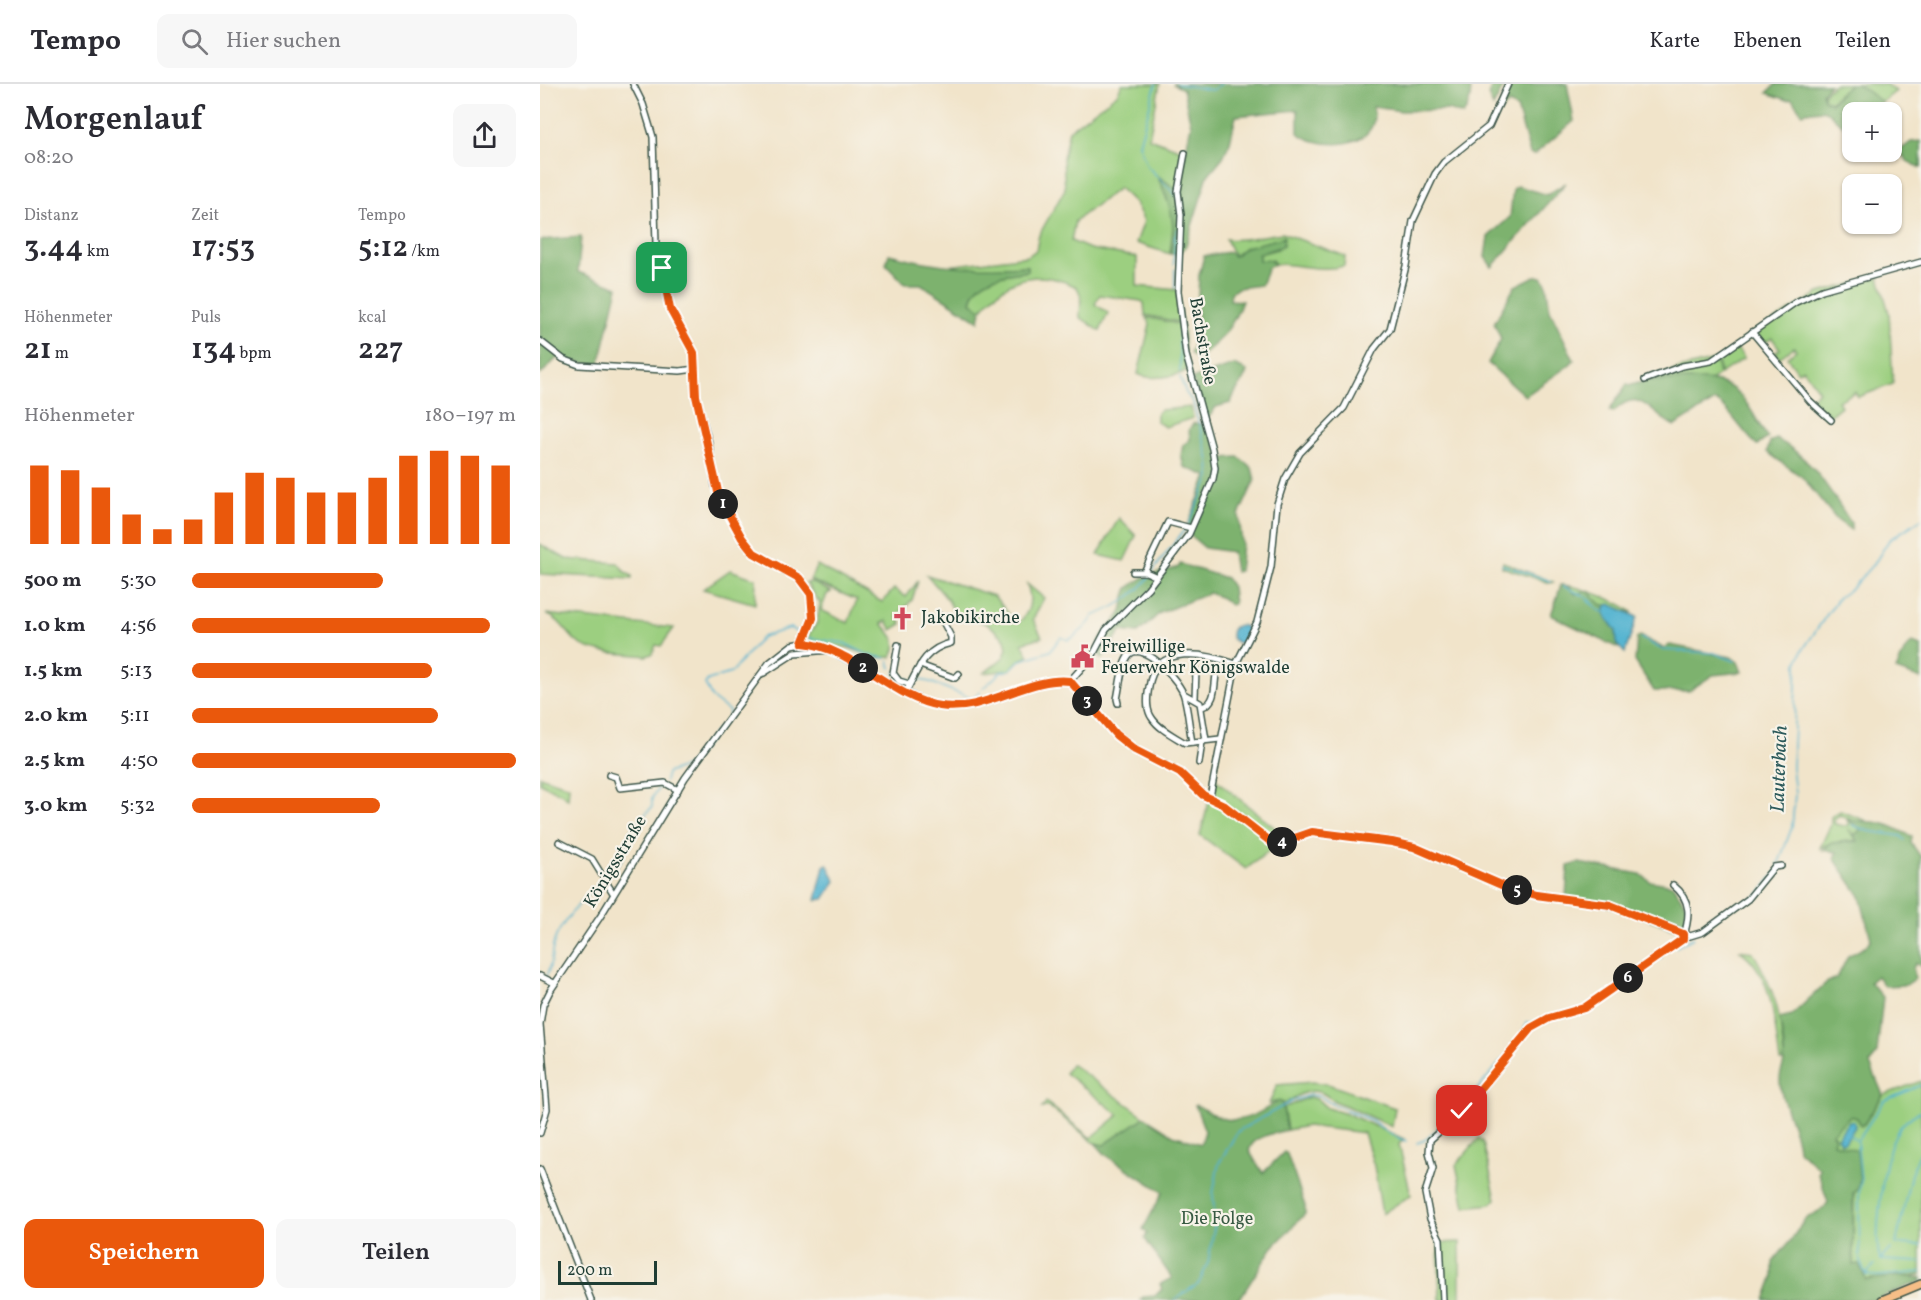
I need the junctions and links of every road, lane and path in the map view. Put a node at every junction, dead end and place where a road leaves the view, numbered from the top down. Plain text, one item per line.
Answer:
1 (633, 84) edge
2 (1508, 84) edge
3 (1185, 153) dead end
4 (1921, 262) edge
5 (1752, 332) junction
6 (540, 341) edge
7 (695, 369) junction
8 (1645, 380) dead end
9 (1831, 420) dead end
10 (1188, 527) junction
11 (1132, 572) dead end
12 (1151, 574) junction
13 (940, 616) dead end
14 (803, 641) junction
15 (898, 645) dead end
16 (831, 650) junction
17 (1160, 664) junction
18 (1236, 664) junction
19 (920, 665) junction
20 (1196, 671) dead end
21 (762, 674) junction
22 (959, 674) dead end
23 (1216, 675) dead end
24 (1070, 681) junction
25 (909, 684) junction
26 (906, 692) junction
27 (1184, 694) junction
28 (1195, 698) junction
29 (1118, 703) dead end
30 (1202, 707) junction
31 (1220, 739) junction
32 (1204, 741) junction
33 (1192, 742) junction
34 (1199, 764) dead end
35 (609, 775) dead end
36 (678, 790) junction
37 (1210, 797) junction
38 (559, 842) dead end
39 (1780, 866) dead end
40 (1673, 885) dead end
41 (613, 893) junction
42 (1684, 935) junction
43 (540, 976) edge
44 (554, 983) junction
45 (542, 1069) edge
46 (540, 1133) edge
47 (540, 1169) edge
48 (1921, 1284) edge
49 (591, 1300) edge
50 (1443, 1300) edge
51 (1882, 1300) edge

1 - 7 street
2 - 18 street
3 - 10 street, Bachstraße
4 - 5 street
5 - 8 street
5 - 9 street
6 - 7 street
7 - 14 street
10 - 12 street, Bachstraße
10 - 12 street, Bachstraße
11 - 12 street
12 - 24 street, Bachstraße
13 - 19 street
14 - 16 street
14 - 21 street, Königsstraße
15 - 25 street
16 - 21 street
16 - 26 street
17 - 18 street
17 - 27 street
17 - 29 street
17 - 33 street
18 - 31 street
19 - 22 street
19 - 25 street
20 - 28 street
21 - 36 street, Königsstraße
23 - 30 street
24 - 26 street
24 - 37 street
25 - 26 street
27 - 28 street
27 - 33 street
28 - 30 street
30 - 32 street
31 - 32 street
31 - 37 street
32 - 33 street
32 - 34 street
35 - 36 street
36 - 41 street, Königsstraße
37 - 42 street
38 - 41 street
39 - 42 street
40 - 42 street
41 - 44 street, Königsstraße
42 - 50 street
43 - 44 street
44 - 45 street, Königsstraße
45 - 46 street, Königsstraße
47 - 49 street
48 - 51 main road

